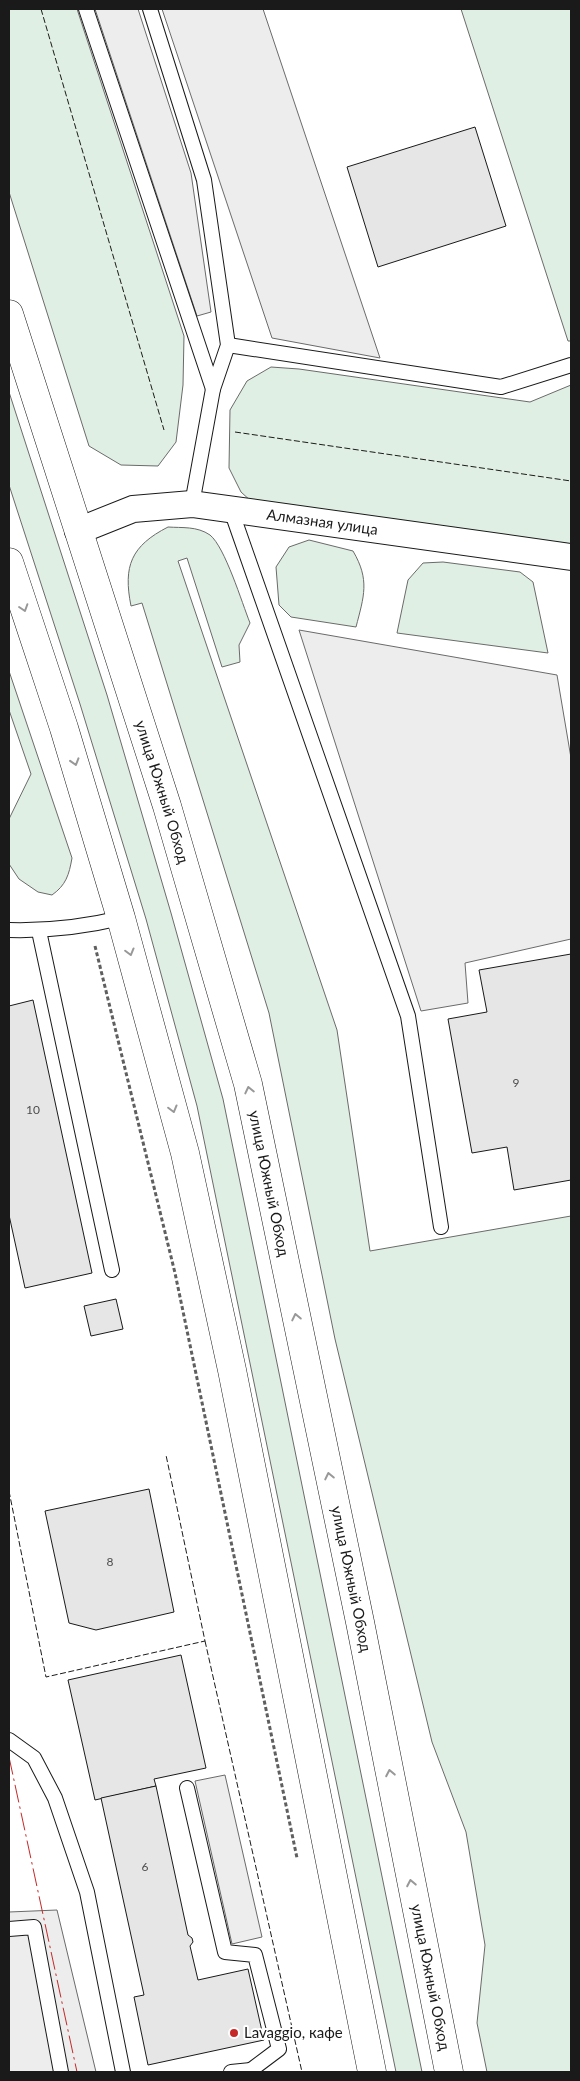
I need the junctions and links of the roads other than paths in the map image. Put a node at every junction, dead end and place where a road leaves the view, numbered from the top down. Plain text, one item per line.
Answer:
1 (86, 9) edge
2 (150, 9) edge
3 (9, 314) edge
4 (228, 345) junction
5 (571, 365) edge
6 (213, 389) junction
7 (192, 504) junction
8 (230, 510) junction
9 (78, 531) junction
10 (571, 557) edge
11 (9, 562) edge
12 (121, 918) junction
13 (9, 930) edge
14 (39, 930) junction
15 (441, 1227) dead end
16 (112, 1270) dead end
17 (9, 1740) edge
18 (187, 1788) dead end
19 (9, 1929) edge
20 (251, 2071) edge
21 (61, 2072) edge
22 (123, 2072) edge
23 (231, 2072) edge
24 (372, 2072) edge
25 (449, 2072) edge

1 - 6 lane
2 - 4 lane
3 - 9 main road, улица Южный Обход
4 - 5 lane
4 - 6 lane
6 - 7 lane
7 - 8 street, Алмазная улица
7 - 9 street, Алмазная улица
8 - 10 street, Алмазная улица
8 - 15 lane
25 -> 9 main road, улица Южный Обход
11 -> 12 main road
12 - 14 lane
12 -> 24 main road
13 - 14 lane
14 - 16 lane
17 - 22 lane
18 - 20 lane
19 - 21 lane
20 - 23 lane

